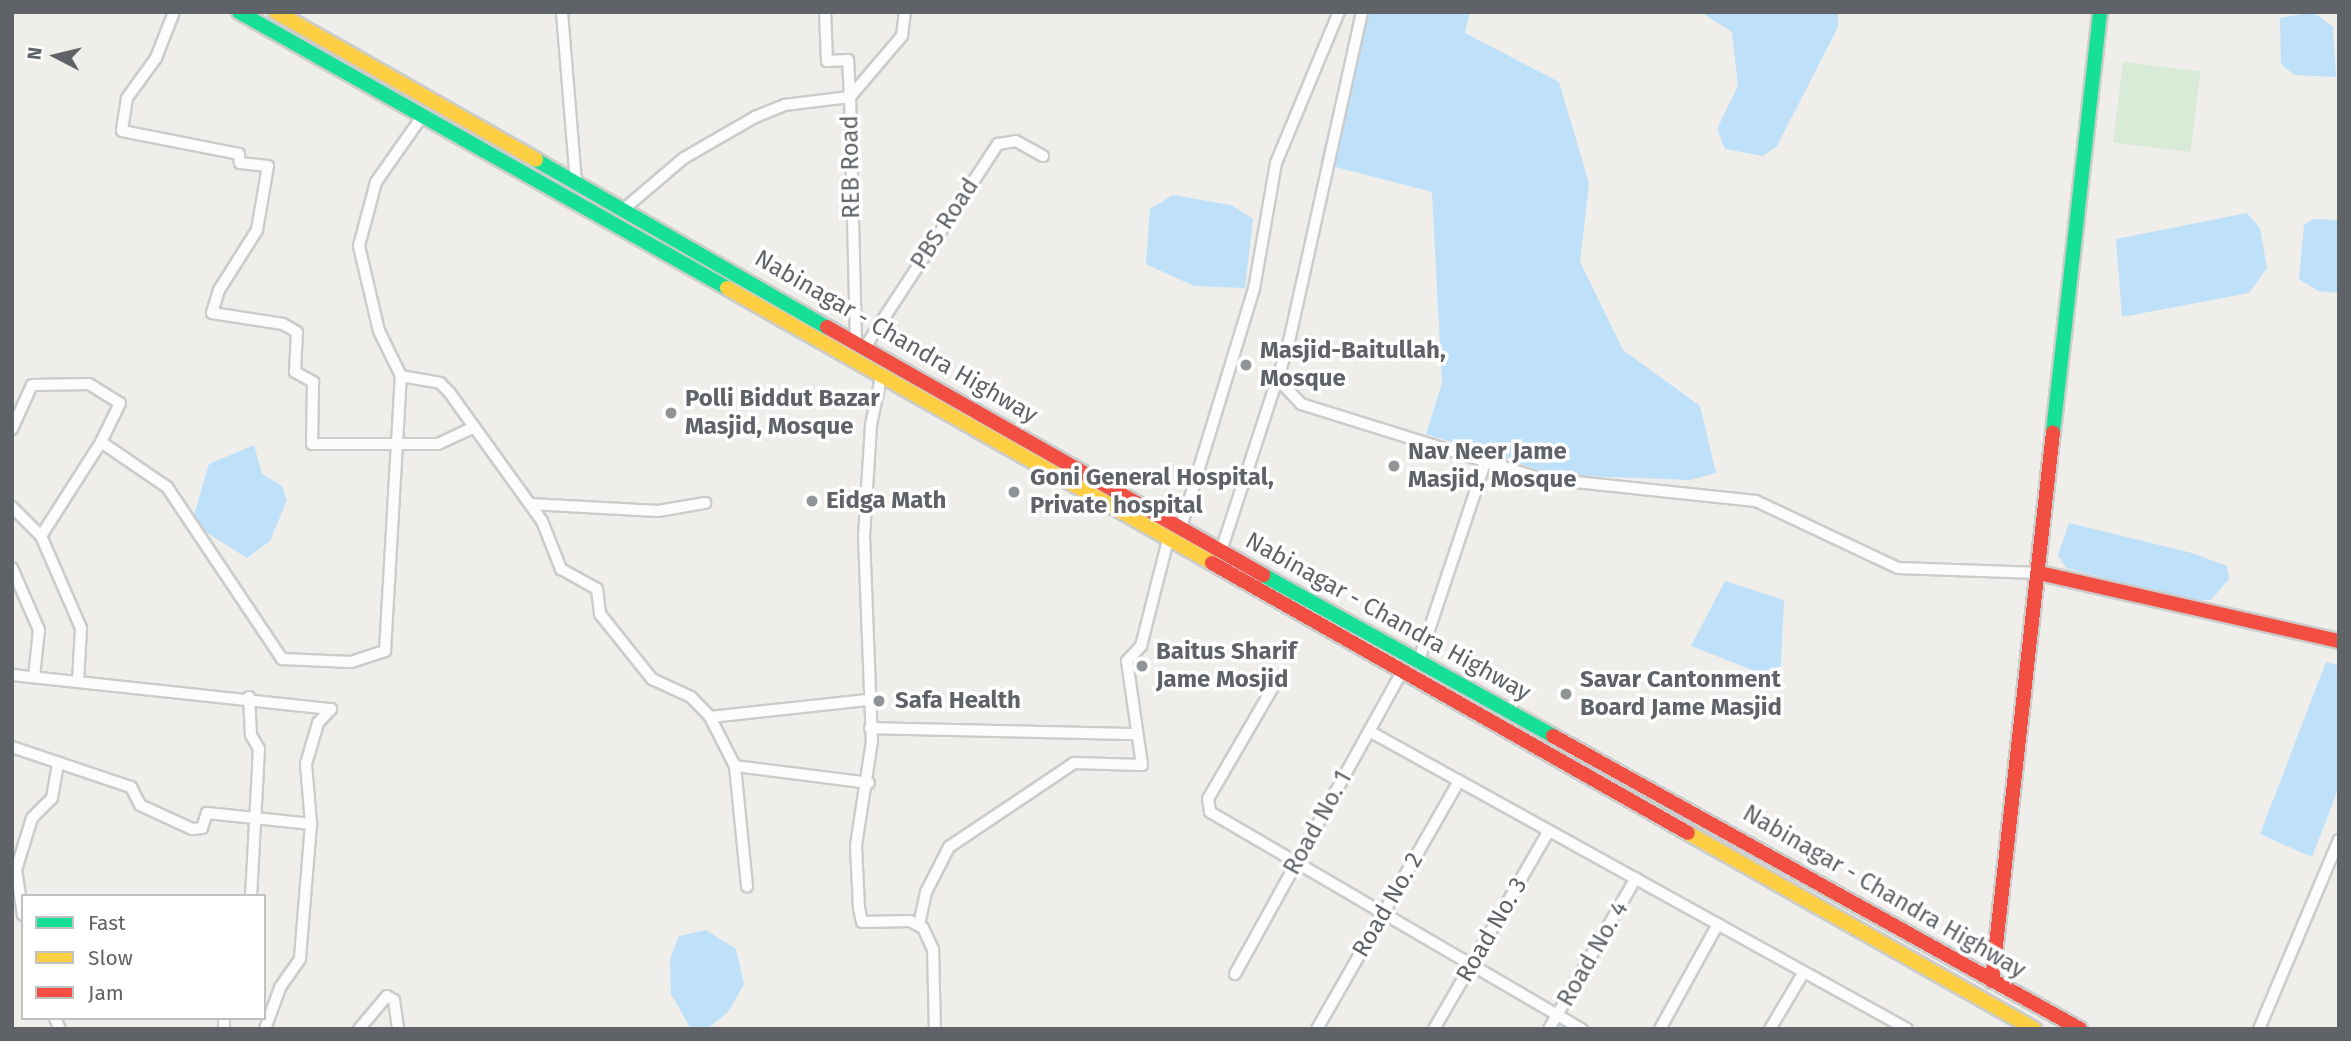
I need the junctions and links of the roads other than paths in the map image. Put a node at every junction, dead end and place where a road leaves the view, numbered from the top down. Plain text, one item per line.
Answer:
1 (174, 12) edge
2 (239, 12) edge
3 (276, 12) edge
4 (307, 12) edge
5 (562, 12) edge
6 (825, 12) edge
7 (905, 12) edge
8 (1339, 12) edge
9 (1362, 12) edge
10 (2101, 12) edge
11 (301, 26) junction
12 (850, 97) junction
13 (423, 115) junction
14 (1043, 156) dead end
15 (576, 182) junction
16 (624, 209) junction
17 (860, 344) junction
18 (401, 376) junction
19 (881, 377) junction
20 (1277, 378) junction
21 (474, 427) junction
22 (12, 429) edge
23 (102, 442) junction
24 (397, 447) junction
25 (1486, 460) junction
26 (705, 503) dead end
27 (530, 505) junction
28 (12, 507) edge
29 (1182, 524) junction
30 (41, 536) junction
31 (1168, 540) junction
32 (1221, 551) junction
33 (12, 568) edge
34 (2039, 573) junction
35 (2339, 641) edge
36 (1419, 660) junction
37 (1402, 671) junction
38 (12, 675) edge
39 (34, 677) junction
40 (78, 682) junction
41 (1276, 682) dead end
42 (249, 697) junction
43 (867, 700) junction
44 (710, 717) junction
45 (870, 728) junction
46 (1369, 731) junction
47 (1136, 734) junction
48 (12, 747) edge
49 (58, 763) junction
50 (736, 766) junction
51 (1459, 781) junction
52 (869, 783) junction
53 (253, 816) junction
54 (311, 824) junction
55 (1549, 831) junction
56 (2339, 840) edge
57 (1299, 858) junction
58 (1636, 878) junction
59 (747, 886) dead end
60 (251, 894) edge
61 (21, 902) edge
62 (1385, 910) junction
63 (1718, 924) junction
64 (919, 925) junction
65 (1472, 963) junction
66 (1804, 972) junction
67 (1235, 974) dead end
68 (1992, 981) junction
69 (1558, 1014) junction
70 (1887, 1017) junction
71 (265, 1029) edge
72 (359, 1029) edge
73 (398, 1029) edge
74 (935, 1029) edge
75 (1318, 1029) edge
76 (1434, 1029) edge
77 (1549, 1029) edge
78 (1582, 1029) edge
79 (1660, 1029) edge
80 (1769, 1029) edge
81 (1880, 1029) edge
82 (1907, 1029) edge
83 (2034, 1029) edge
84 (2080, 1029) edge
85 (2259, 1029) edge

1 - 24 street
2 - 13 main road, Nabinagar - Chandra Highway
3 - 11 main road, Nabinagar - Chandra Highway
4 - 11 street
5 - 15 street
6 - 12 street
7 - 12 street, REB Road
8 - 29 street
9 - 20 street
10 - 34 main road
11 - 15 main road, Nabinagar - Chandra Highway
12 - 16 street
12 - 17 street, REB Road
13 - 18 street
13 - 19 main road, Nabinagar - Chandra Highway
14 - 17 street, PBS Road
15 - 16 main road, Nabinagar - Chandra Highway
16 - 17 main road, Nabinagar - Chandra Highway
17 - 29 main road, Nabinagar - Chandra Highway
18 - 21 street
18 - 24 street
19 - 31 main road, Nabinagar - Chandra Highway
19 - 43 street
20 - 25 street
20 - 32 street
21 - 24 street
21 - 27 street
22 - 23 street
23 - 24 street
23 - 30 street
25 - 34 street
25 - 36 street
26 - 27 street
27 - 44 street
28 - 30 street
29 - 32 main road, Nabinagar - Chandra Highway
30 - 40 street
31 - 37 main road, Nabinagar - Chandra Highway
31 - 47 street
32 - 36 main road, Nabinagar - Chandra Highway
33 - 39 street
34 - 35 main road
34 - 68 main road
36 - 68 main road, Nabinagar - Chandra Highway
37 - 46 street, Road No. 1
37 - 83 main road, Nabinagar - Chandra Highway
38 - 39 street
39 - 40 street
40 - 42 street
41 - 57 street
42 - 53 street
42 - 54 street
43 - 44 street
43 - 45 street
44 - 50 street
45 - 47 street
45 - 52 street
46 - 51 street
46 - 57 street, Road No. 1
47 - 64 street
48 - 49 street
49 - 53 street
49 - 61 street
50 - 52 street
50 - 59 street
51 - 55 street
51 - 62 street, Road No. 2
52 - 64 street
53 - 54 street
53 - 60 street
54 - 71 street
55 - 58 street
55 - 65 street, Road No. 3
56 - 85 street
57 - 62 street
57 - 67 street, Road No. 1
58 - 63 street
58 - 69 street, Road No. 4
62 - 65 street
62 - 75 street, Road No. 2
63 - 66 street
63 - 79 street
64 - 74 street
65 - 69 street
65 - 76 street, Road No. 3
66 - 70 street
66 - 80 street
68 - 84 main road, Nabinagar - Chandra Highway
69 - 77 street, Road No. 4
69 - 78 street
70 - 81 street
70 - 82 street
72 - 73 street

